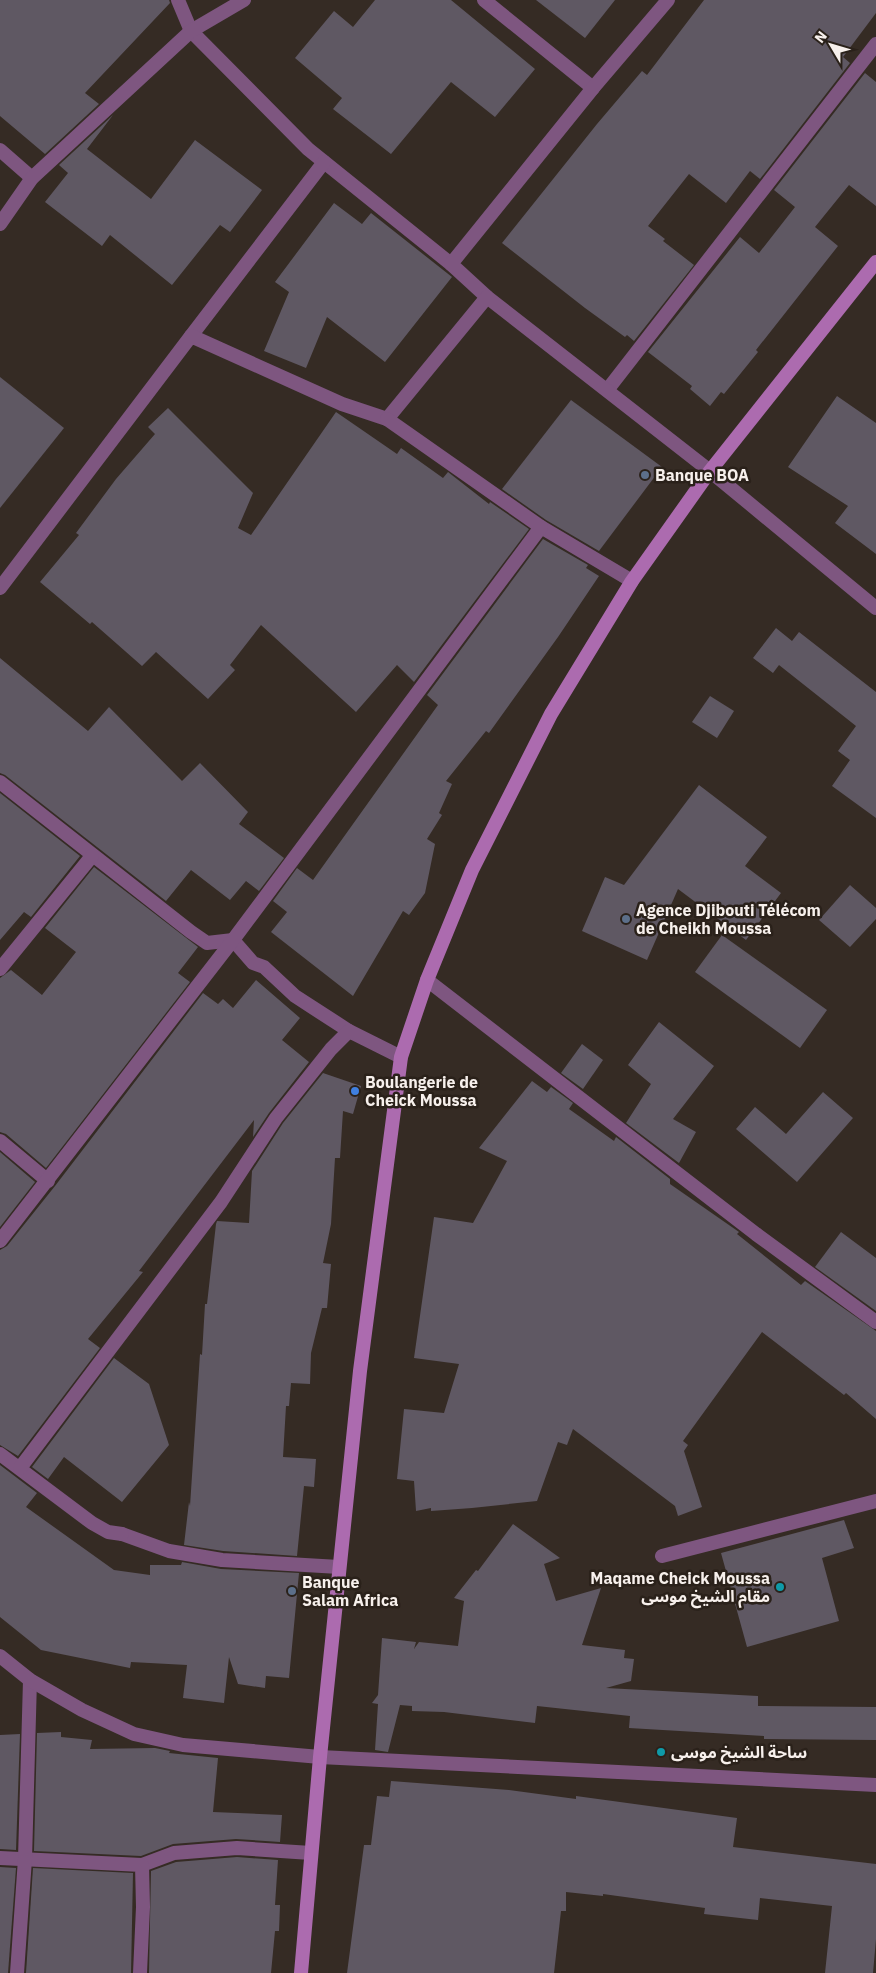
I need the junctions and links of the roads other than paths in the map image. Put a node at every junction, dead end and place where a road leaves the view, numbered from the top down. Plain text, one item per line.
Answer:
1 (178, 0) edge
2 (244, 0) edge
3 (484, 0) edge
4 (668, 0) edge
5 (191, 30) junction
6 (876, 44) edge
7 (593, 88) junction
8 (0, 150) edge
9 (324, 162) junction
10 (32, 178) junction
11 (0, 224) edge
12 (876, 262) edge
13 (451, 264) junction
14 (488, 297) junction
15 (190, 336) junction
16 (608, 389) junction
17 (387, 419) junction
18 (710, 471) junction
19 (541, 527) junction
20 (632, 581) junction
21 (0, 588) edge
22 (876, 608) edge
23 (0, 782) edge
24 (92, 856) junction
25 (233, 940) junction
26 (0, 969) edge
27 (427, 980) junction
28 (349, 1031) junction
29 (401, 1057) junction
30 (0, 1141) edge
31 (48, 1181) junction
32 (0, 1241) edge
33 (876, 1322) edge
34 (0, 1454) edge
35 (20, 1468) junction
36 (876, 1501) edge
37 (662, 1556) dead end
38 (339, 1567) junction
39 (0, 1656) edge
40 (30, 1680) junction
41 (320, 1758) junction
42 (876, 1785) edge
43 (311, 1853) junction
44 (0, 1858) edge
45 (25, 1859) junction
46 (142, 1865) junction
47 (17, 1973) edge
48 (140, 1973) edge
49 (301, 1973) edge

1 - 5 street
2 - 5 street
3 - 7 street
4 - 7 street
5 - 9 street
5 - 10 street
6 - 16 street
7 - 13 street
8 - 10 street
9 - 13 street
9 - 15 street
10 - 11 street
12 - 18 main road
13 - 14 street
14 - 16 street
14 - 17 street
15 - 17 street
15 - 21 street
16 - 18 street
17 - 19 street
18 - 20 main road
18 - 22 street
19 - 20 street
19 - 25 street
20 - 27 main road
23 - 24 street
24 - 25 street
24 - 26 street
25 - 28 street
25 - 31 street
27 - 29 main road
27 - 33 street
28 - 29 street
28 - 35 street
29 - 38 main road
30 - 31 street
31 - 32 street
34 - 35 street
35 - 38 street
36 - 37 street
38 - 41 main road
39 - 40 street
40 - 41 street
40 - 45 street
41 - 42 street
41 - 43 main road
43 - 46 street
43 - 49 main road
44 - 45 street
45 - 46 street
45 - 47 street
46 - 48 street

